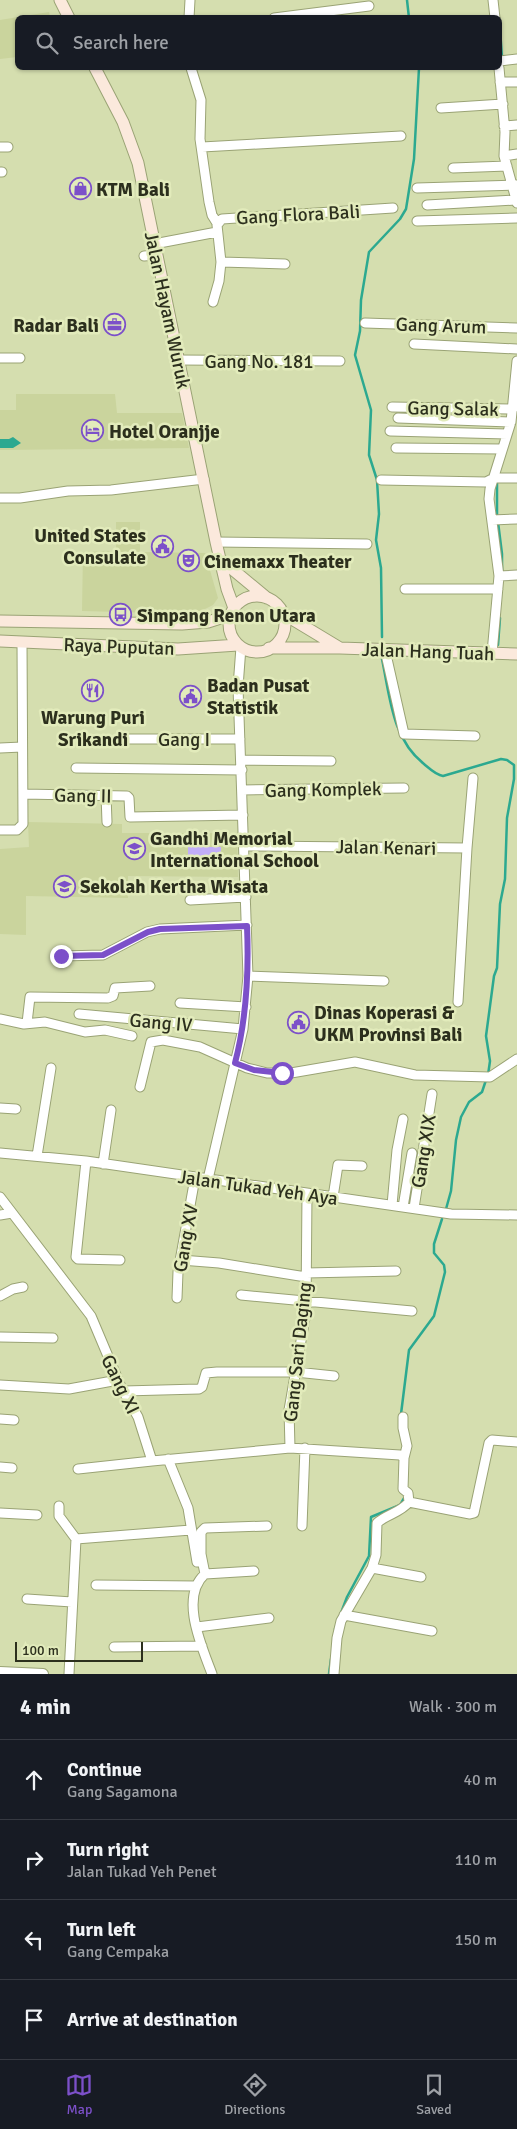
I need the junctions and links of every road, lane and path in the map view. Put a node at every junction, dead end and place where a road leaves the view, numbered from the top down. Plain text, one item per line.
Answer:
1 (60, 0) edge
2 (190, 0) edge
3 (493, 0) edge
4 (369, 6) dead end
5 (68, 15) edge
6 (189, 15) edge
7 (298, 15) edge
8 (495, 15) edge
9 (517, 59) edge
10 (502, 61) edge
11 (100, 70) edge
12 (192, 70) edge
13 (499, 70) edge
14 (500, 82) junction
15 (517, 82) edge
16 (502, 104) junction
17 (441, 108) dead end
18 (517, 125) edge
19 (504, 126) junction
20 (401, 136) dead end
21 (202, 147) junction
22 (517, 154) edge
23 (504, 156) junction
24 (507, 166) junction
25 (453, 168) dead end
26 (515, 185) edge
27 (417, 188) dead end
28 (516, 201) edge
29 (427, 205) dead end
30 (393, 208) dead end
31 (517, 218) edge
32 (416, 221) dead end
33 (217, 227) junction
34 (151, 251) junction
35 (221, 262) junction
36 (285, 264) dead end
37 (213, 302) dead end
38 (365, 323) dead end
39 (517, 328) edge
40 (414, 344) dead end
41 (517, 349) edge
42 (0, 358) edge
43 (20, 358) dead end
44 (178, 360) junction
45 (340, 361) dead end
46 (517, 362) edge
47 (516, 397) edge
48 (392, 407) dead end
49 (513, 409) junction
50 (398, 418) dead end
51 (511, 428) edge
52 (390, 431) dead end
53 (396, 448) dead end
54 (502, 449) junction
55 (494, 478) junction
56 (517, 478) edge
57 (204, 479) junction
58 (381, 480) dead end
59 (0, 498) edge
60 (517, 519) edge
61 (492, 520) junction
62 (216, 542) junction
63 (367, 544) dead end
64 (220, 560) junction
65 (517, 575) edge
66 (499, 576) junction
67 (405, 589) dead end
68 (498, 589) junction
69 (269, 599) junction
70 (232, 611) junction
71 (282, 613) junction
72 (0, 621) edge
73 (0, 641) edge
74 (22, 642) junction
75 (242, 647) junction
76 (269, 648) junction
77 (340, 648) junction
78 (385, 650) junction
79 (492, 653) junction
80 (517, 654) edge
81 (476, 736) dead end
82 (240, 738) junction
83 (127, 739) dead end
84 (22, 747) junction
85 (0, 748) edge
86 (241, 760) junction
87 (331, 761) dead end
88 (76, 768) dead end
89 (242, 770) junction
90 (473, 778) dead end
91 (404, 788) dead end
92 (242, 790) junction
93 (23, 794) junction
94 (106, 796) junction
95 (243, 815) junction
96 (107, 822) dead end
97 (0, 830) edge
98 (244, 846) junction
99 (467, 848) junction
100 (246, 897) junction
101 (190, 900) dead end
102 (247, 926) junction
103 (61, 956) dead end
104 (248, 976) junction
105 (384, 981) dead end
106 (150, 986) dead end
107 (458, 1002) dead end
108 (180, 1003) dead end
109 (246, 1007) junction
110 (79, 1014) dead end
111 (0, 1019) edge
112 (27, 1023) junction
113 (243, 1029) junction
114 (132, 1036) dead end
115 (517, 1059) edge
116 (235, 1063) junction
117 (50, 1068) dead end
118 (140, 1087) dead end
119 (432, 1094) dead end
120 (0, 1108) edge
121 (16, 1110) dead end
122 (111, 1110) dead end
123 (403, 1119) dead end
124 (0, 1153) edge
125 (412, 1153) dead end
126 (37, 1156) junction
127 (86, 1162) junction
128 (103, 1164) junction
129 (362, 1166) dead end
130 (196, 1178) junction
131 (208, 1179) junction
132 (307, 1193) junction
133 (0, 1197) edge
134 (333, 1197) junction
135 (392, 1205) junction
136 (403, 1207) junction
137 (414, 1208) junction
138 (12, 1213) junction
139 (0, 1215) edge
140 (517, 1215) edge
141 (120, 1260) dead end
142 (181, 1260) junction
143 (396, 1271) dead end
144 (306, 1275) junction
145 (24, 1287) dead end
146 (242, 1295) dead end
147 (0, 1296) edge
148 (177, 1298) dead end
149 (306, 1302) junction
150 (412, 1312) dead end
151 (0, 1337) edge
152 (53, 1338) dead end
153 (296, 1372) junction
154 (334, 1376) dead end
155 (118, 1380) junction
156 (0, 1385) edge
157 (124, 1391) junction
158 (403, 1417) dead end
159 (0, 1419) edge
160 (14, 1420) dead end
161 (517, 1442) edge
162 (290, 1448) junction
163 (305, 1448) junction
164 (404, 1458) junction
165 (168, 1459) junction
166 (152, 1461) junction
167 (0, 1467) edge
168 (12, 1468) dead end
169 (78, 1469) dead end
170 (409, 1502) junction
171 (58, 1506) dead end
172 (0, 1513) edge
173 (37, 1515) dead end
174 (267, 1526) dead end
175 (302, 1526) dead end
176 (191, 1530) junction
177 (76, 1539) junction
178 (372, 1568) junction
179 (254, 1571) dead end
180 (421, 1577) dead end
181 (200, 1580) junction
182 (96, 1585) dead end
183 (27, 1599) dead end
184 (72, 1602) junction
185 (344, 1615) junction
186 (269, 1618) dead end
187 (197, 1627) junction
188 (432, 1631) dead end
189 (202, 1646) junction
190 (114, 1647) dead end
191 (0, 1672) edge
192 (20, 1673) edge
193 (43, 1674) edge
194 (69, 1674) edge
195 (212, 1674) edge
196 (334, 1674) edge

1 - 5 main road
2 - 6 street
3 - 8 street
4 - 7 street
9 - 10 street
11 - 34 main road, Jalan Hayam Wuruk
12 - 21 street
13 - 14 street
14 - 15 street
14 - 16 street
16 - 17 street
16 - 19 street
18 - 19 street
19 - 23 street
20 - 21 street
21 - 33 street
22 - 23 street
23 - 24 street
24 - 25 street
24 - 26 street
26 - 27 street
26 - 28 street
28 - 29 street
30 - 33 street, Gang Flora Bali
31 - 32 street
33 - 34 street, Gang Flora Bali
33 - 35 street
34 - 44 main road, Jalan Hayam Wuruk
35 - 36 street
35 - 37 street
38 - 39 street, Gang Arum
40 - 41 street
42 - 43 street
44 - 45 street, Gang No. 181
44 - 57 main road, Jalan Hayam Wuruk
46 - 47 street
47 - 49 street
48 - 49 street, Gang Salak
49 - 51 street
50 - 51 street
51 - 52 street
51 - 54 street
53 - 54 street
54 - 55 street
55 - 56 street
55 - 58 street
55 - 61 street
57 - 59 street
57 - 62 main road, Jalan Hayam Wuruk
60 - 61 street
61 - 66 street
62 - 63 street
62 - 64 main road, Jalan Hayam Wuruk
64 - 69 main road
64 - 70 main road, Jalan Hayam Wuruk
65 - 66 street
66 - 68 street
67 - 68 street
68 - 79 street
69 - 70 main road
69 - 71 main road
70 - 72 main road, Raya Puputan
70 - 75 main road
71 - 76 main road
71 - 77 main road, Jalan Hang Tuah
73 - 74 main road, Raya Puputan
74 - 75 main road, Raya Puputan
74 - 84 street
75 - 76 main road
75 - 82 street
76 - 77 main road, Jalan Hang Tuah
77 - 78 main road, Jalan Hang Tuah
78 - 79 main road, Jalan Hang Tuah
78 - 81 street
79 - 80 main road, Jalan Hang Tuah
82 - 83 street, Gang I
82 - 86 street
84 - 85 street
84 - 93 street
86 - 87 street
86 - 89 street
88 - 89 street
89 - 92 street
90 - 99 street
91 - 92 street, Gang Komplek
92 - 95 street
93 - 94 street, Gang II
93 - 97 street
94 - 95 street, Gang II
94 - 96 street
95 - 98 street
98 - 99 street, Jalan Kenari
98 - 100 street
99 - 107 street
100 - 101 street
100 - 102 street
102 - 103 street
102 - 104 street
104 - 105 street
104 - 109 street
106 - 112 street
108 - 109 street
109 - 113 street
110 - 113 street, Gang IV
111 - 112 street
112 - 114 street
113 - 116 street
115 - 116 street
116 - 118 street
116 - 131 street
117 - 126 street
119 - 137 street, Gang XIX
120 - 121 street
122 - 128 street
123 - 135 street
124 - 126 street, Jalan Tukad Yeh Aya
125 - 136 street
126 - 127 street, Jalan Tukad Yeh Aya
127 - 128 street, Jalan Tukad Yeh Aya
127 - 141 street
128 - 130 street, Jalan Tukad Yeh Aya
129 - 134 street
130 - 131 street, Jalan Tukad Yeh Aya
130 - 142 street, Gang XV
131 - 132 street, Jalan Tukad Yeh Aya
132 - 134 street, Jalan Tukad Yeh Aya
132 - 144 street, Gang Sari Daging
133 - 138 street, Gang XI
134 - 135 street, Jalan Tukad Yeh Aya
135 - 136 street, Jalan Tukad Yeh Aya
136 - 137 street, Jalan Tukad Yeh Aya
137 - 140 street, Jalan Tukad Yeh Aya
138 - 139 street
138 - 155 street, Gang XI
142 - 144 street
142 - 148 street, Gang XV
143 - 144 street
144 - 149 street, Gang Sari Daging
145 - 147 street
146 - 149 street
149 - 150 street
149 - 153 street, Gang Sari Daging
151 - 152 street
153 - 154 street
153 - 157 street
153 - 162 street, Gang Sari Daging
155 - 156 street
155 - 157 street, Gang XI
157 - 166 street, Gang XI
158 - 164 street
159 - 160 street
161 - 170 street
162 - 163 street, Gang Sari Daging
162 - 165 street
163 - 164 street, Gang Sari Daging
163 - 175 street
164 - 170 street
165 - 166 street
165 - 176 street
166 - 169 street
167 - 168 street
170 - 178 street
171 - 177 street
172 - 173 street
174 - 181 street
176 - 177 street
176 - 181 street
177 - 184 street
178 - 180 street
178 - 185 street
179 - 181 street
181 - 182 street
181 - 187 street
183 - 184 street
184 - 194 street
185 - 188 street
185 - 196 street
186 - 187 street
187 - 189 street
189 - 190 street
189 - 195 street
191 - 192 street
192 - 193 street

